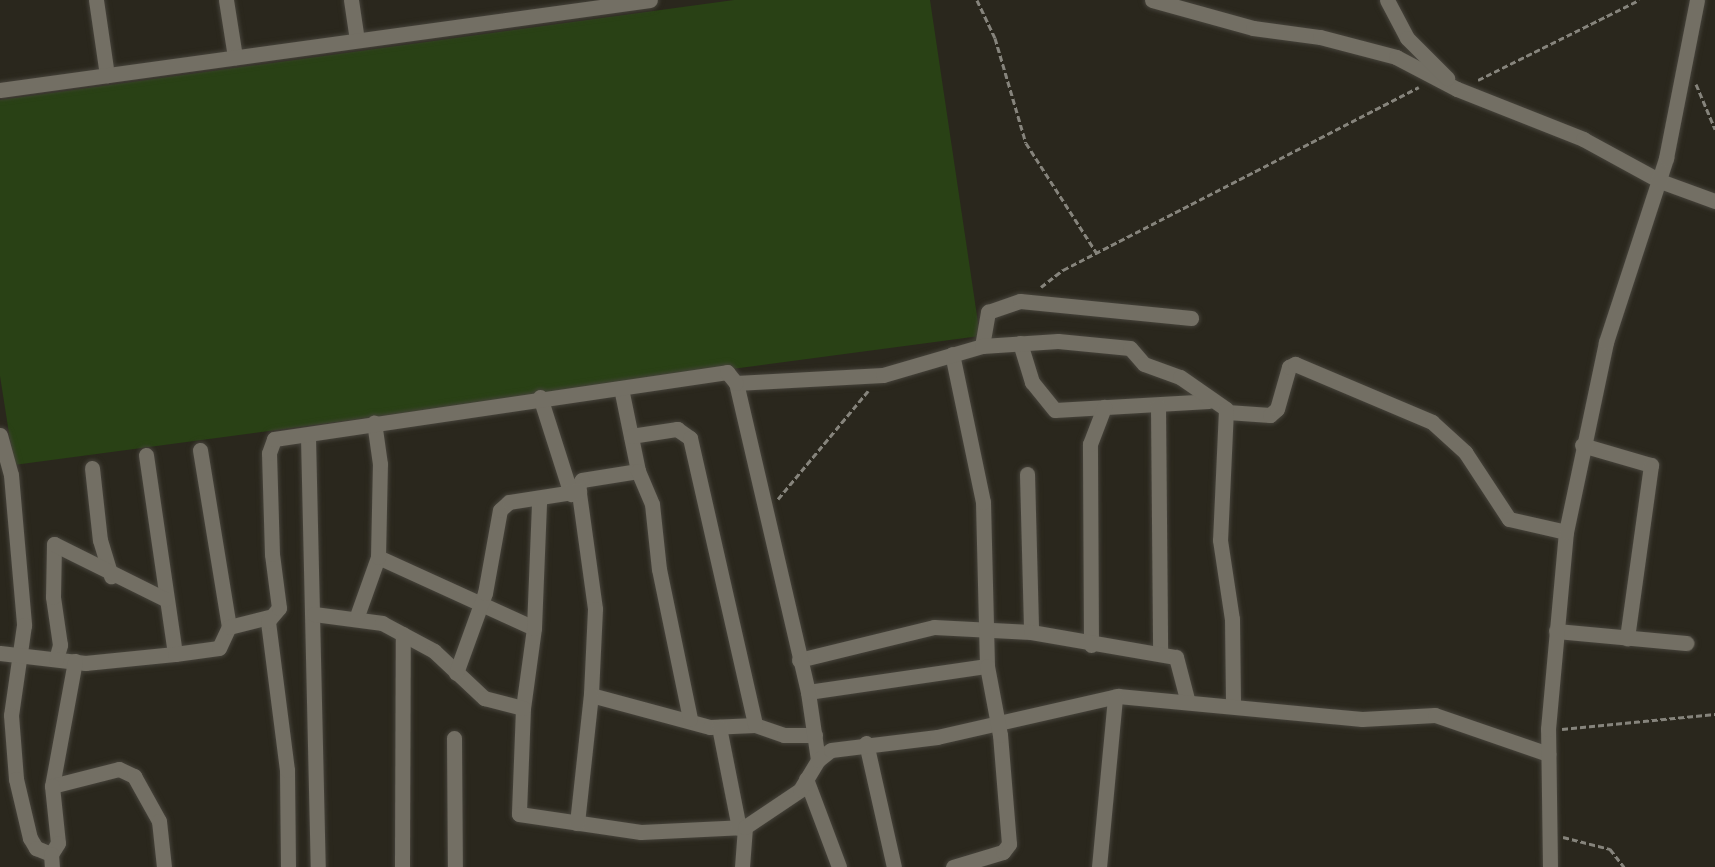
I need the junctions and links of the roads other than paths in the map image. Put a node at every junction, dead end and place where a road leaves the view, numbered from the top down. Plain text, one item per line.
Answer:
1 (96, 0) edge
2 (226, 0) edge
3 (351, 0) edge
4 (650, 0) edge
5 (1152, 0) edge
6 (1387, 0) edge
7 (1697, 0) edge
8 (357, 40) junction
9 (235, 57) junction
10 (107, 75) junction
11 (1457, 89) junction
12 (0, 90) edge
13 (1660, 181) junction
14 (1715, 201) edge
15 (1191, 318) dead end
16 (1020, 343) junction
17 (982, 346) junction
18 (952, 354) junction
19 (736, 383) junction
20 (621, 388) junction
21 (540, 397) junction
22 (1209, 401) junction
23 (1158, 406) junction
24 (1104, 407) junction
25 (1227, 412) junction
26 (374, 422) junction
27 (0, 435) edge
28 (631, 436) junction
29 (308, 437) junction
30 (1582, 445) junction
31 (200, 450) dead end
32 (146, 454) dead end
33 (92, 468) dead end
34 (638, 471) junction
35 (1027, 474) dead end
36 (6, 475) edge
37 (575, 493) junction
38 (539, 501) junction
39 (1566, 532) junction
40 (378, 557) junction
41 (111, 576) junction
42 (165, 599) junction
43 (481, 603) junction
44 (314, 614) junction
45 (357, 616) junction
46 (269, 617) junction
47 (230, 627) junction
48 (534, 628) junction
49 (1556, 631) junction
50 (1031, 632) junction
51 (403, 633) junction
52 (987, 633) junction
53 (1627, 638) junction
54 (1686, 643) dead end
55 (1091, 645) junction
56 (1160, 651) junction
57 (0, 653) edge
58 (175, 654) junction
59 (21, 656) junction
60 (56, 659) junction
61 (799, 660) junction
62 (75, 661) junction
63 (987, 666) junction
64 (456, 673) junction
65 (808, 692) junction
66 (591, 694) junction
67 (1115, 697) junction
68 (1187, 699) junction
69 (1233, 703) junction
70 (523, 708) junction
71 (690, 719) junction
72 (998, 724) junction
73 (755, 725) junction
74 (6, 726) edge
75 (719, 727) junction
76 (815, 735) junction
77 (454, 738) dead end
78 (866, 743) junction
79 (1548, 754) junction
80 (818, 760) junction
81 (806, 779) junction
82 (52, 786) junction
83 (577, 824) junction
84 (742, 828) junction
85 (52, 860) edge
86 (164, 867) edge
87 (288, 867) edge
88 (318, 867) edge
89 (402, 867) edge
90 (455, 867) edge
91 (742, 867) edge
92 (839, 867) edge
93 (894, 867) edge
94 (953, 867) edge
95 (1099, 867) edge
96 (1550, 867) edge

1 - 10 street
2 - 9 street
3 - 8 street
4 - 8 street
5 - 11 street
6 - 11 street
7 - 13 street
8 - 9 street
9 - 10 street
10 - 12 street
11 - 13 street
13 - 14 street
13 - 30 street
15 - 17 street
16 - 17 street
16 - 22 street
16 - 24 street
17 - 18 street
18 - 19 street
18 - 52 street
19 - 20 street
19 - 61 street
20 - 21 street
20 - 28 street
21 - 26 street
21 - 37 street
22 - 23 street
22 - 25 street
23 - 24 street
23 - 56 street
24 - 55 street
25 - 39 street
25 - 69 street
26 - 29 street
26 - 40 street
27 - 36 street
28 - 34 street
28 - 73 street
29 - 44 street
29 - 46 street
30 - 39 street
30 - 53 street
31 - 47 street
32 - 42 street
33 - 41 street
34 - 37 street
34 - 71 street
35 - 50 street
36 - 59 street
37 - 38 street
37 - 66 street
38 - 43 street
38 - 48 street
39 - 49 street
40 - 43 street
40 - 45 street
41 - 42 street
41 - 60 street
42 - 58 street
43 - 48 street
43 - 64 street
44 - 45 street
44 - 88 street
45 - 51 street
46 - 47 street
46 - 87 street
47 - 58 street
48 - 70 street
49 - 53 street
49 - 79 street
50 - 52 street
50 - 55 street
51 - 64 street
51 - 89 street
52 - 61 street
52 - 63 street
53 - 54 street
55 - 56 street
56 - 68 street
57 - 59 street
58 - 62 street
59 - 60 street
59 - 74 street
60 - 62 street
61 - 65 street
62 - 82 street
63 - 65 street
63 - 72 street
64 - 70 street
65 - 76 street
66 - 71 street
66 - 83 street
67 - 68 street
67 - 72 street
67 - 95 street
68 - 69 street
69 - 79 street
70 - 83 street
71 - 75 street
72 - 78 street
72 - 94 street
73 - 75 street
73 - 76 street
74 - 85 street
75 - 84 street
76 - 80 street
77 - 90 street
78 - 80 street
78 - 93 street
79 - 96 street
80 - 81 street
81 - 84 street
81 - 92 street
82 - 85 street
82 - 86 street
83 - 84 street
84 - 91 street

